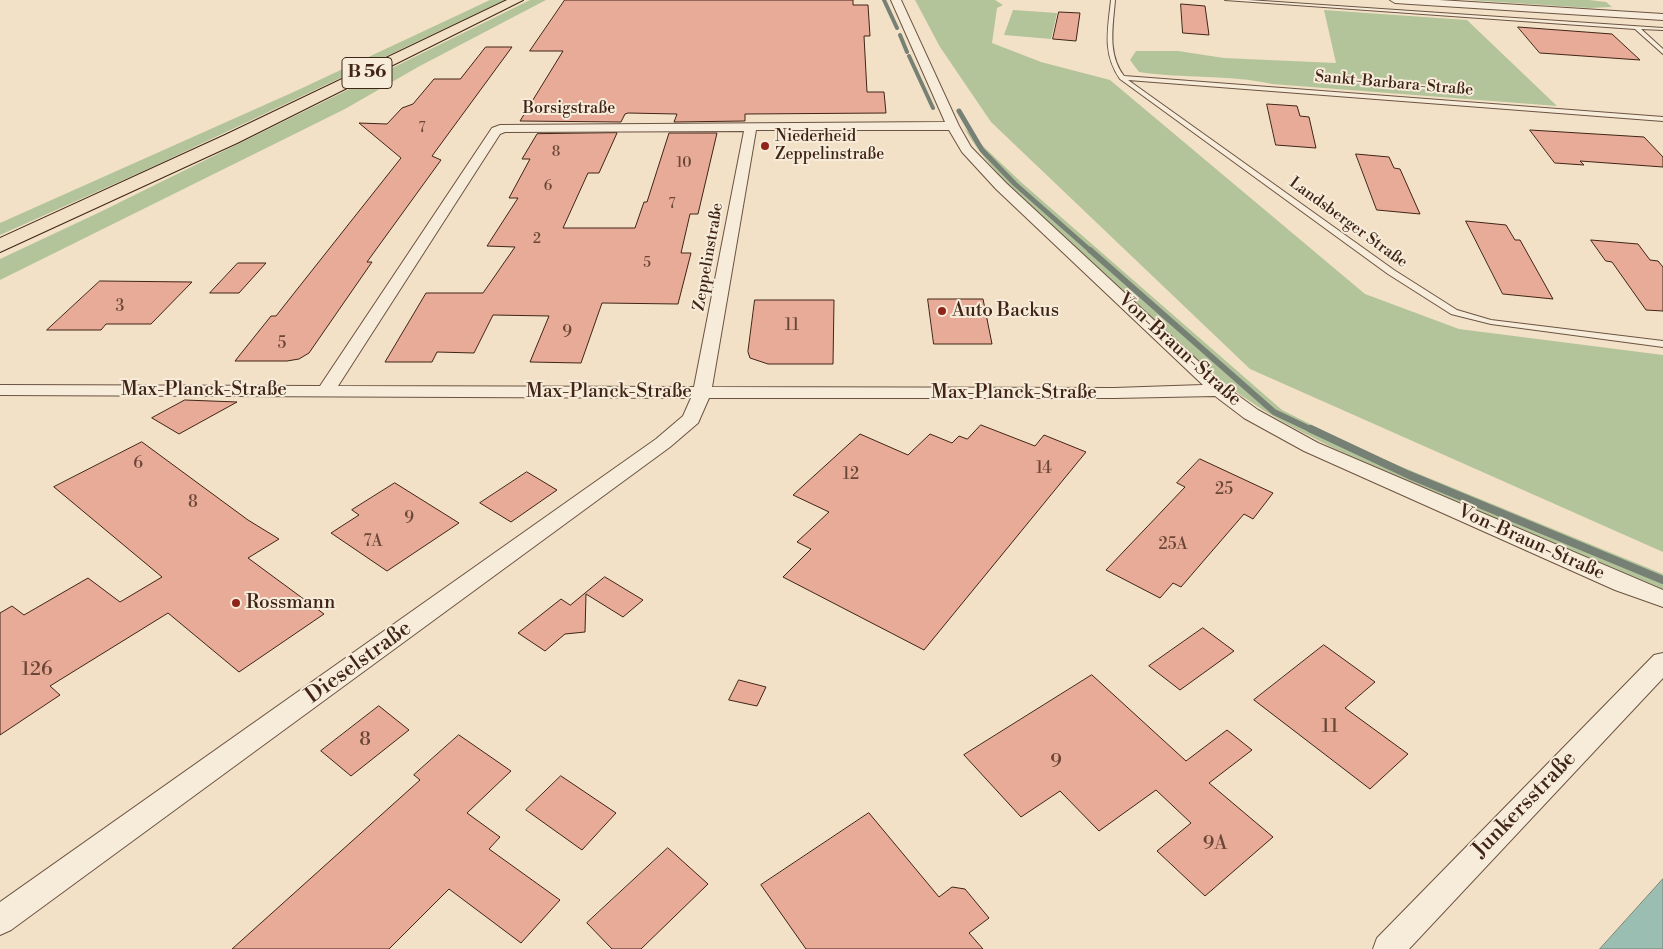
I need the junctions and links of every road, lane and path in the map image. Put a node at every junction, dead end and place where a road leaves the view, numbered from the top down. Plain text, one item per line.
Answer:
1 (517, 0) edge
2 (896, 0) edge
3 (1113, 0) edge
4 (1227, 0) edge
5 (1395, 0) edge
6 (1614, 4) dead end
7 (1625, 15) junction
8 (1663, 17) edge
9 (1636, 27) junction
10 (1663, 29) edge
11 (1663, 52) edge
12 (1122, 78) junction
13 (1663, 120) edge
14 (953, 126) junction
15 (751, 127) junction
16 (0, 246) edge
17 (1663, 344) edge
18 (0, 390) edge
19 (326, 390) junction
20 (1219, 390) junction
21 (702, 393) junction
22 (1663, 599) edge
23 (1663, 662) edge
24 (0, 920) edge
25 (1388, 949) edge

1 - 16 highway, B 56
2 - 14 street, Von-Braun-Straße
3 - 12 lane, Landsberger Straße
4 - 9 lane
5 - 7 street
6 - 7 street
7 - 8 street
9 - 10 lane
9 - 11 lane
12 - 13 lane, Sankt-Barbara-Straße
12 - 17 lane, Landsberger Straße
14 - 15 street, Borsigstraße
14 - 20 street, Von-Braun-Straße
15 - 19 street, Borsigstraße
15 - 21 street, Zeppelinstraße
18 - 19 street, Max-Planck-Straße
19 - 21 street, Max-Planck-Straße
20 - 21 street, Max-Planck-Straße
20 - 22 street, Von-Braun-Straße
21 - 24 street, Dieselstraße
23 - 25 street, Junkersstraße

